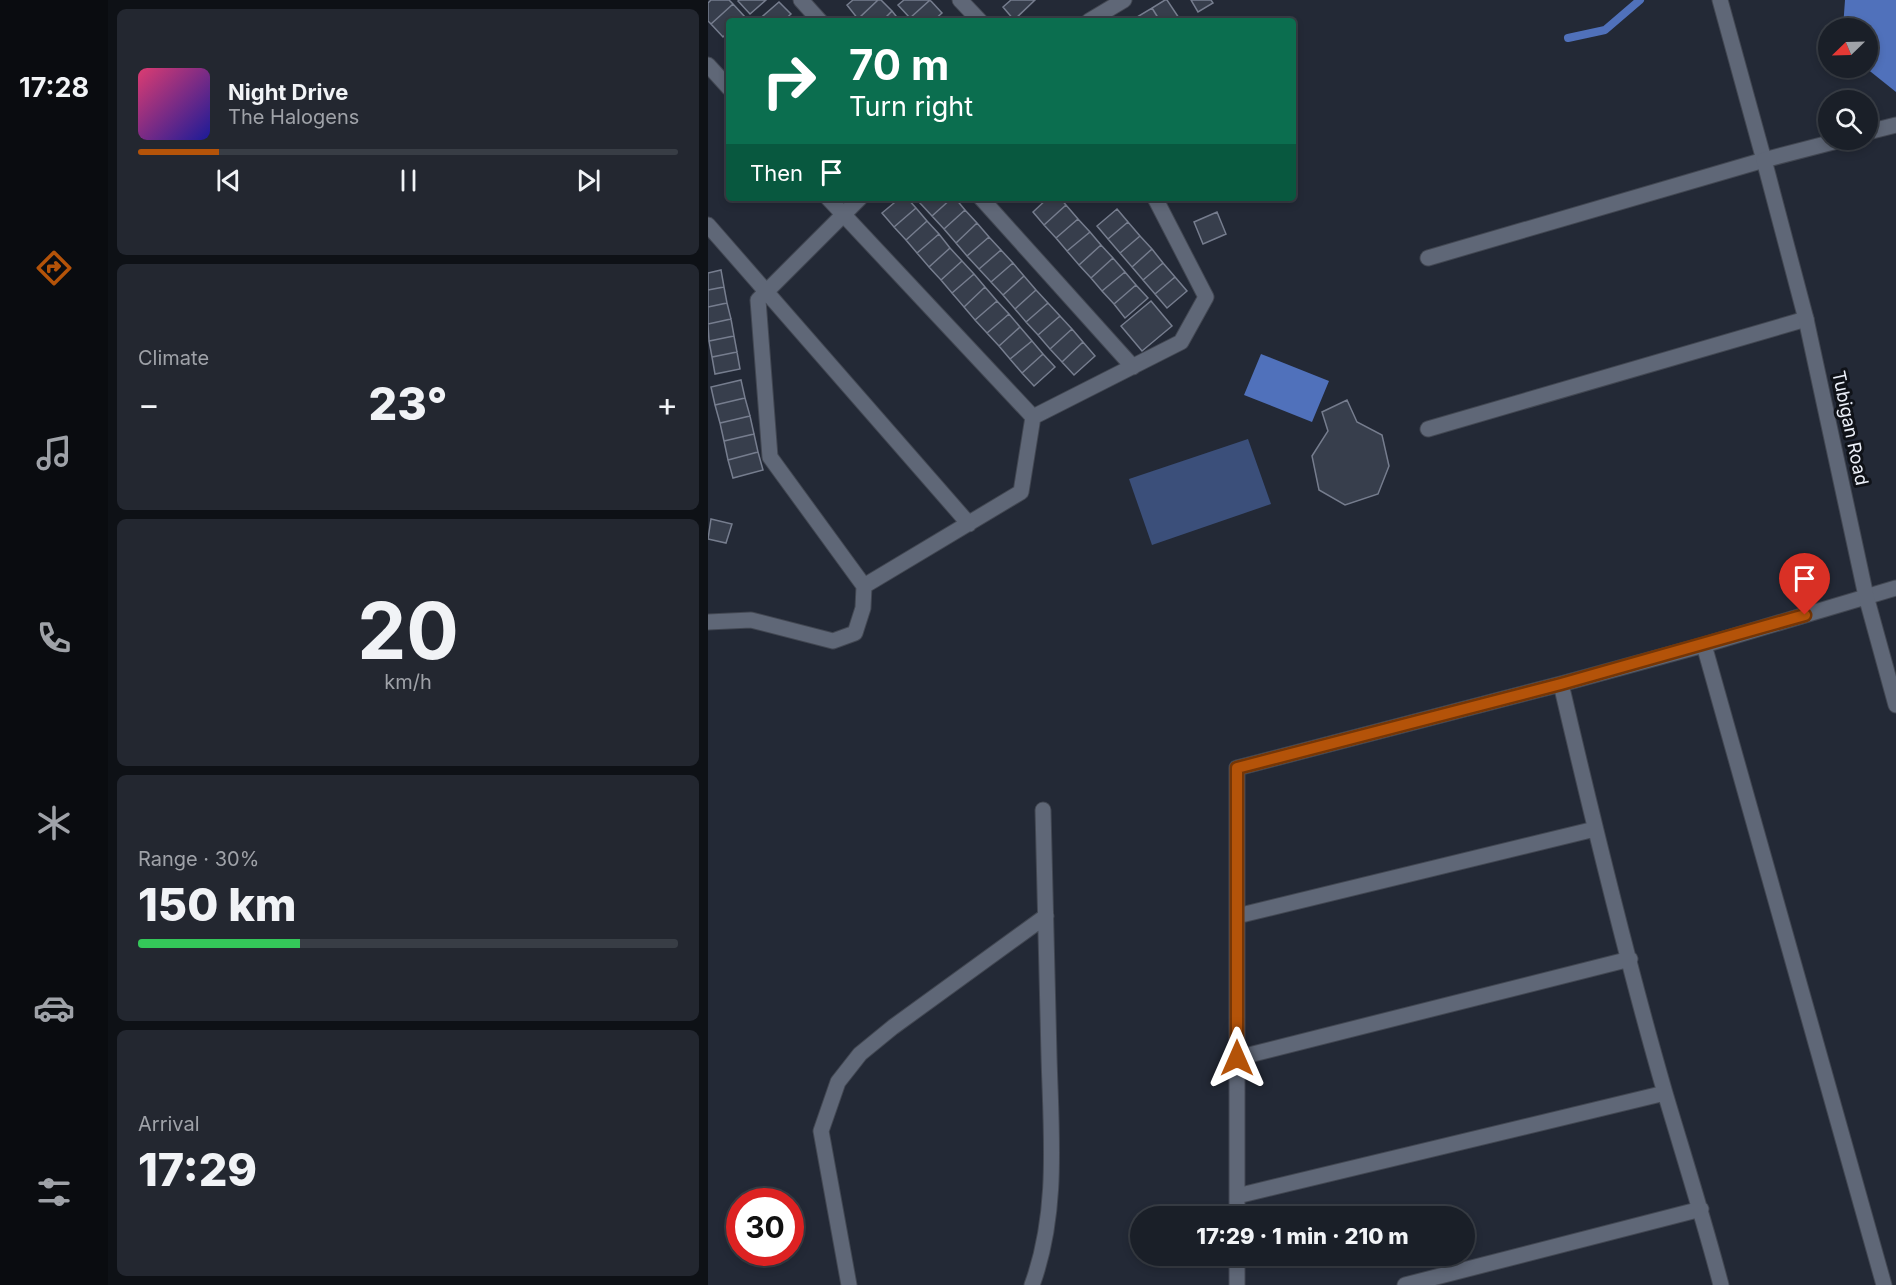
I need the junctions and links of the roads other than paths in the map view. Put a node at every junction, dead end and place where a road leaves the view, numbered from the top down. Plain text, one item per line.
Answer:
1 (801, 0) edge
2 (960, 0) edge
3 (1720, 0) edge
4 (1115, 2) edge
5 (817, 18) edge
6 (977, 18) edge
7 (1093, 18) edge
8 (708, 65) edge
9 (726, 85) edge
10 (1896, 124) edge
11 (1878, 129) edge
12 (1818, 146) edge
13 (1764, 160) junction
14 (831, 201) edge
15 (857, 201) edge
16 (984, 201) edge
17 (1157, 201) edge
18 (843, 215) junction
19 (708, 225) edge
20 (1428, 258) dead end
21 (767, 291) junction
22 (1806, 319) junction
23 (1133, 367) junction
24 (1033, 417) junction
25 (1428, 429) dead end
26 (969, 524) junction
27 (864, 586) junction
28 (1896, 588) edge
29 (1866, 596) junction
30 (708, 622) edge
31 (1704, 645) junction
32 (1561, 684) junction
33 (1896, 705) edge
34 (1043, 810) dead end
35 (1595, 829) junction
36 (1046, 916) junction
37 (1238, 916) junction
38 (1630, 959) junction
39 (1237, 1058) junction
40 (1665, 1092) junction
41 (1237, 1196) junction
42 (1237, 1206) edge
43 (1701, 1209) junction
44 (1237, 1266) edge
45 (849, 1285) edge
46 (1032, 1285) edge
47 (1237, 1285) edge
48 (1406, 1285) edge
49 (1721, 1285) edge
50 (1884, 1285) edge

1 - 5 street
2 - 6 street
3 - 13 street, Tubigan Road
4 - 7 street
8 - 9 street
10 - 11 street
12 - 13 street
13 - 20 street
13 - 22 street, Tubigan Road
14 - 18 street
15 - 18 street
16 - 23 street
17 - 23 street
18 - 21 street
18 - 24 street
19 - 21 street
21 - 26 street
21 - 27 street
22 - 25 street
22 - 29 street, Tubigan Road
23 - 24 street
24 - 26 street
26 - 27 street
27 - 30 street
28 - 29 street
29 - 31 street
29 - 33 street, Tubigan Road
31 - 32 street
31 - 50 street
32 - 35 street
32 - 37 street
34 - 36 street
35 - 37 street
35 - 38 street
36 - 45 street
36 - 46 street
37 - 39 street
38 - 39 street
38 - 40 street
39 - 41 street
40 - 41 street
40 - 43 street
41 - 42 street
43 - 48 street
43 - 49 street
44 - 47 street

